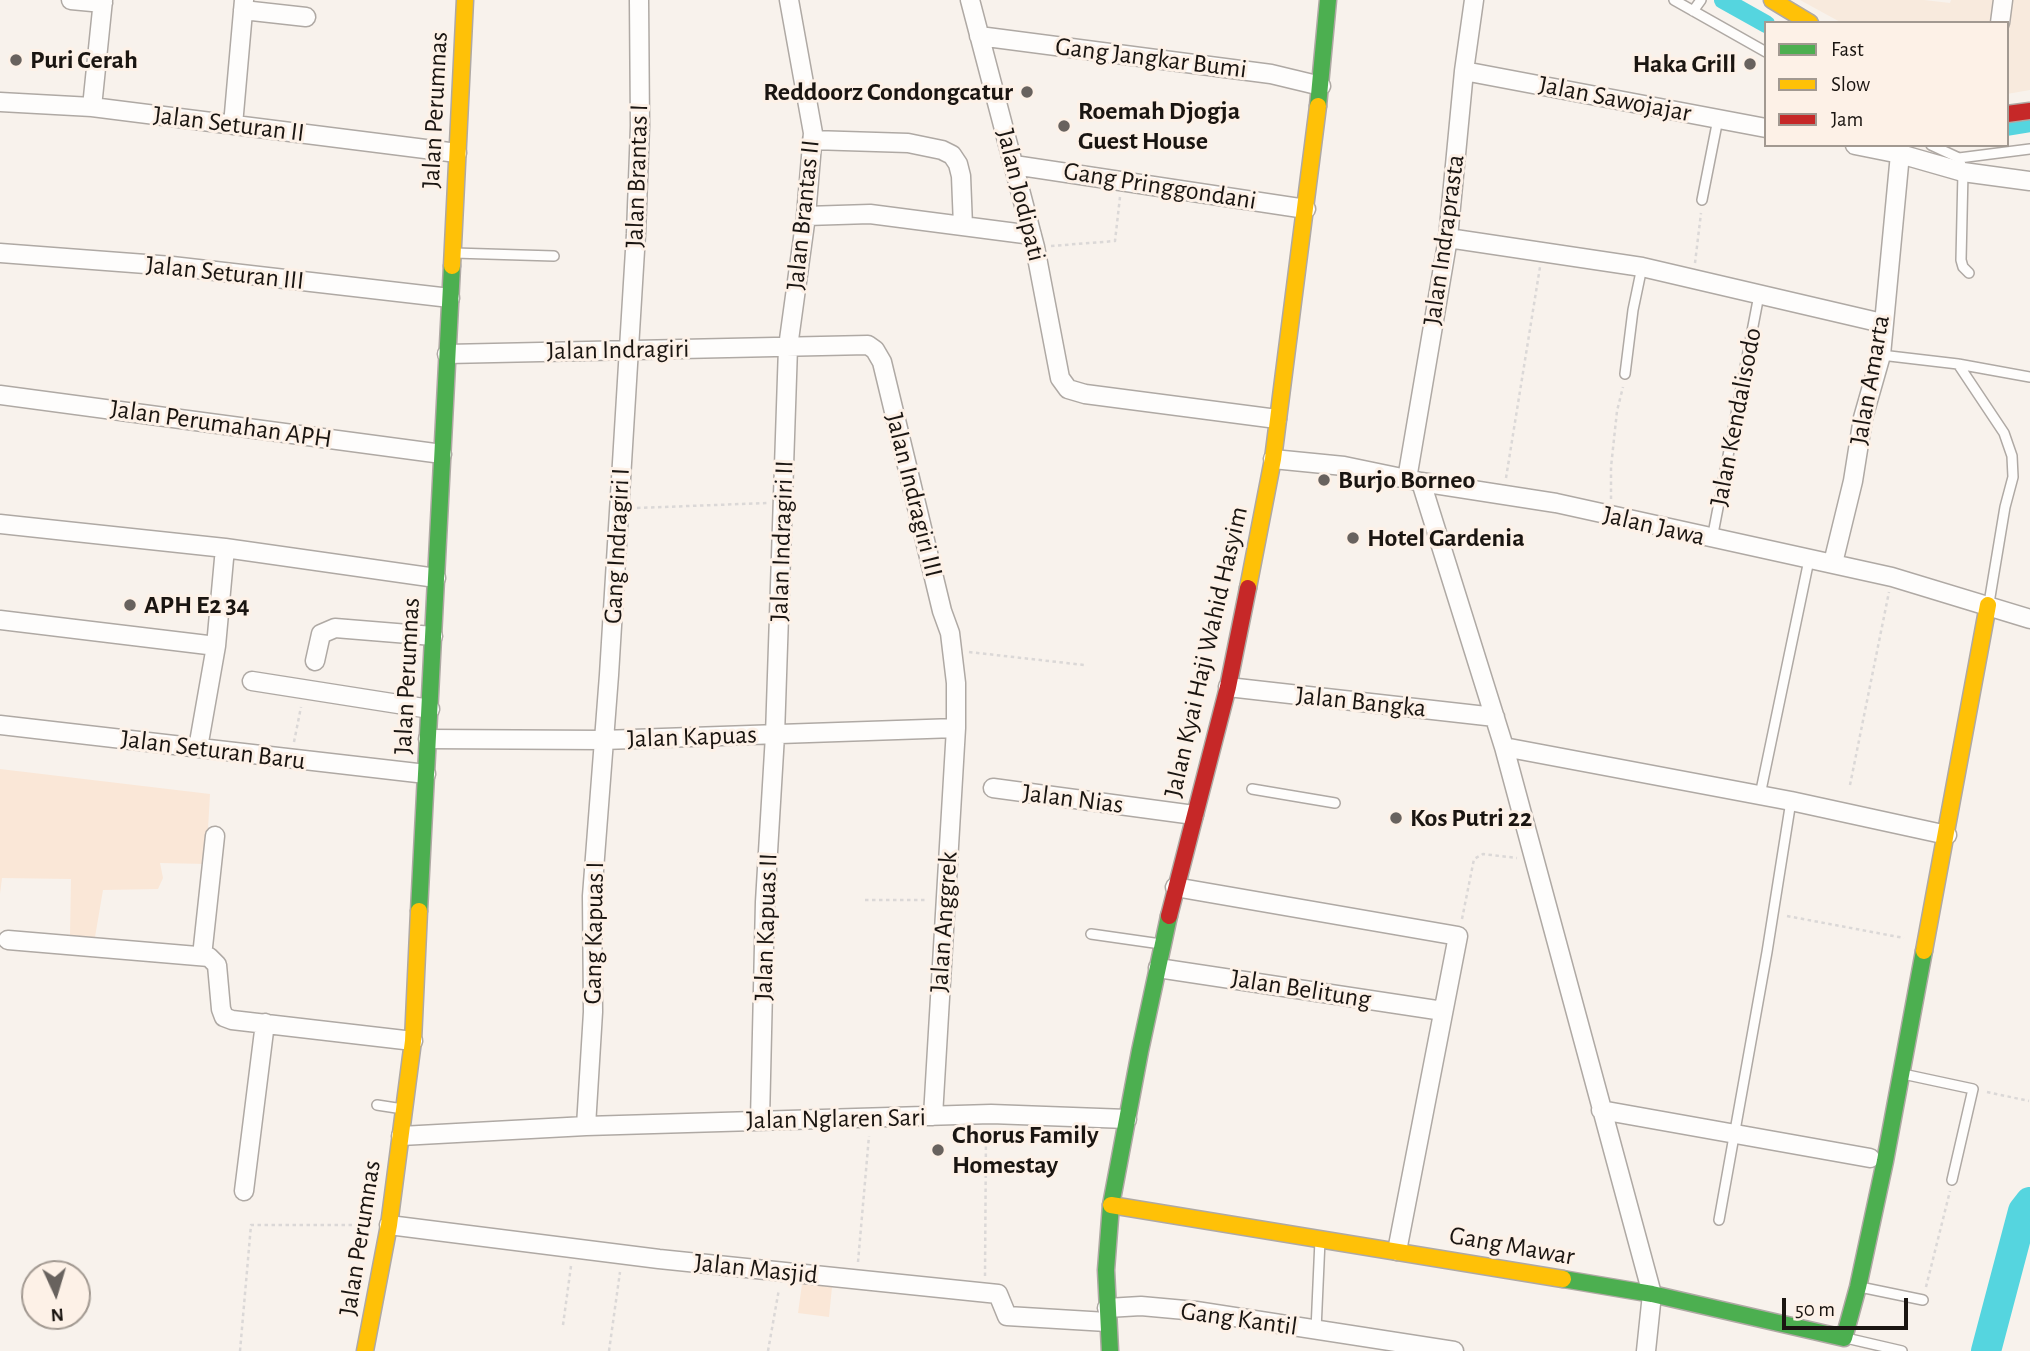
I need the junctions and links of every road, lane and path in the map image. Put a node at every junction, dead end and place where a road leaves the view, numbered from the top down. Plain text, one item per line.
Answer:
1 (71, 0) edge
2 (465, 0) edge
3 (639, 0) edge
4 (789, 0) edge
5 (970, 0) edge
6 (1328, 0) edge
7 (1474, 0) edge
8 (1674, 0) edge
9 (1772, 0) edge
10 (2003, 0) edge
11 (1701, 1) edge
12 (103, 2) edge
13 (243, 5) edge
14 (1693, 11) junction
15 (306, 16) dead end
16 (1789, 17) edge
17 (2000, 21) edge
18 (979, 36) junction
19 (1764, 51) edge
20 (1464, 71) junction
21 (1321, 86) junction
22 (0, 102) edge
23 (92, 107) junction
24 (2030, 111) edge
25 (2009, 114) edge
26 (1718, 119) junction
27 (233, 125) junction
28 (1764, 128) edge
29 (812, 140) junction
30 (1865, 147) edge
31 (1934, 147) edge
32 (2030, 149) edge
33 (457, 153) junction
34 (1900, 154) junction
35 (1014, 165) junction
36 (1961, 165) junction
37 (1122, 180) junction
38 (2030, 181) edge
39 (1702, 200) joint
40 (1306, 209) junction
41 (806, 216) junction
42 (963, 226) junction
43 (1448, 238) junction
44 (1034, 241) junction
45 (0, 253) edge
46 (452, 253) junction
47 (1542, 254) junction
48 (554, 256) dead end
49 (1642, 267) junction
50 (1969, 273) dead end
51 (1694, 280) junction
52 (1759, 295) junction
53 (450, 298) junction
54 (1882, 323) junction
55 (788, 347) junction
56 (627, 351) junction
57 (447, 354) junction
58 (1881, 355) junction
59 (1958, 364) junction
60 (1625, 374) joint
61 (2030, 377) edge
62 (0, 395) edge
63 (1277, 419) junction
64 (442, 454) junction
65 (1273, 459) junction
66 (1414, 480) junction
67 (1503, 495) junction
68 (784, 502) junction
69 (620, 508) junction
70 (1611, 516) junction
71 (0, 524) edge
72 (1712, 538) junction
73 (225, 548) junction
74 (1809, 560) junction
75 (1833, 563) junction
76 (1892, 577) junction
77 (436, 578) junction
78 (1988, 605) junction
79 (2030, 619) edge
80 (0, 620) edge
81 (433, 636) junction
82 (216, 646) junction
83 (952, 650) junction
84 (315, 661) dead end
85 (1084, 665) dead end
86 (252, 681) dead end
87 (1228, 687) junction
88 (304, 690) junction
89 (430, 709) junction
90 (1494, 717) junction
91 (0, 725) edge
92 (956, 728) junction
93 (775, 735) junction
94 (428, 739) junction
95 (603, 740) junction
96 (1504, 747) junction
97 (198, 748) junction
98 (290, 759) junction
99 (426, 774) junction
100 (1850, 785) dead end
101 (993, 788) dead end
102 (1252, 789) dead end
103 (1760, 795) junction
104 (1791, 801) junction
105 (1335, 803) dead end
106 (1194, 815) junction
107 (1947, 835) junction
108 (215, 836) dead end
109 (1534, 860) junction
110 (1175, 887) junction
111 (865, 900) dead end
112 (945, 901) junction
113 (1773, 913) junction
114 (1091, 934) dead end
115 (1458, 936) junction
116 (8, 940) dead end
117 (1927, 942) junction
118 (1163, 944) junction
119 (201, 956) junction
120 (1158, 968) junction
121 (1443, 1011) junction
122 (265, 1023) junction
123 (413, 1041) junction
124 (1902, 1073) junction
125 (1973, 1089) junction
126 (2029, 1101) edge
127 (377, 1105) dead end
128 (405, 1109) junction
129 (1601, 1110) junction
130 (986, 1115) junction
131 (933, 1116) junction
132 (870, 1118) junction
133 (1128, 1119) junction
134 (760, 1120) junction
135 (586, 1126) junction
136 (1735, 1134) junction
137 (401, 1136) junction
138 (1870, 1158) dead end
139 (1952, 1180) joint
140 (244, 1191) dead end
141 (1111, 1205) junction
142 (1719, 1220) dead end
143 (390, 1225) junction
144 (1320, 1238) junction
145 (574, 1248) junction
146 (1397, 1251) junction
147 (621, 1255) junction
148 (783, 1272) junction
149 (856, 1279) junction
150 (1858, 1287) junction
151 (985, 1292) junction
152 (1652, 1294) junction
153 (1923, 1300) joint
154 (1107, 1315) junction
155 (563, 1325) dead end
156 (1316, 1330) junction
157 (1844, 1338) junction
158 (240, 1351) edge
159 (365, 1351) edge
160 (609, 1351) edge
161 (768, 1351) edge
162 (1110, 1351) edge
163 (1454, 1351) edge
164 (1646, 1351) edge
165 (1902, 1351) edge

1 - 12 street
2 - 33 main road, Jalan Perumnas
3 - 56 street, Jalan Brantas I
4 - 29 street, Jalan Brantas II
5 - 18 street, Jalan Jodipati
6 - 21 main road, Jalan Kyai Haji Wahid Hasyim
7 - 20 street, Jalan Indraprasta
8 - 14 lane
9 - 16 main road
10 - 17 street
11 - 14 lane
12 - 23 street
13 - 15 street
13 - 27 street
14 - 19 lane
18 - 21 street, Gang Jangkar Bumi
18 - 35 street, Jalan Jodipati
20 - 26 street, Jalan Sawojajar
20 - 43 street, Jalan Indraprasta
21 - 40 main road, Jalan Kyai Haji Wahid Hasyim
22 - 23 street, Jalan Seturan II
23 - 27 street, Jalan Seturan II
24 - 25 main road
26 - 28 street, Jalan Sawojajar
26 - 39 lane
27 - 33 street, Jalan Seturan II
29 - 41 street, Jalan Brantas II
29 - 42 street
30 - 34 street
31 - 36 lane
32 - 36 lane
33 - 46 main road, Jalan Perumnas
34 - 36 street
34 - 54 street, Jalan Amarta
35 - 37 street, Gang Pringgondani
35 - 44 street, Jalan Jodipati
36 - 38 street
36 - 50 lane
37 - 40 street, Gang Pringgondani
37 - 44 path
39 - 51 path
40 - 63 main road, Jalan Kyai Haji Wahid Hasyim
41 - 42 street
41 - 55 street, Jalan Brantas II
42 - 44 street
43 - 47 street
43 - 66 street, Jalan Indraprasta
44 - 63 street, Jalan Jodipati
45 - 53 street, Jalan Seturan III
46 - 48 lane
46 - 53 main road, Jalan Perumnas
47 - 49 street
47 - 67 path
49 - 51 street
49 - 60 lane
51 - 52 street
52 - 54 street
52 - 72 lane, Jalan Kendalisodo
53 - 57 main road, Jalan Perumnas
54 - 58 street, Jalan Amarta
55 - 56 street, Jalan Indragiri
55 - 68 street, Jalan Indragiri II
55 - 83 street, Jalan Indragiri III
56 - 57 street, Jalan Indragiri
56 - 69 street, Gang Indragiri I
57 - 64 main road, Jalan Perumnas
58 - 59 lane
58 - 75 street, Jalan Amarta
59 - 61 lane
59 - 78 lane
60 - 70 path
62 - 64 street, Jalan Perumahan APH
63 - 65 main road, Jalan Kyai Haji Wahid Hasyim
64 - 77 main road, Jalan Perumnas
65 - 66 street, Jalan Jawa
65 - 87 main road, Jalan Kyai Haji Wahid Hasyim
66 - 67 street, Jalan Jawa
66 - 90 street
67 - 70 street, Jalan Jawa
68 - 69 path
68 - 93 street, Jalan Indragiri II
69 - 95 street, Gang Indragiri I
70 - 72 street, Jalan Jawa
71 - 73 street
72 - 74 street, Jalan Jawa
73 - 77 street
73 - 82 street
74 - 75 street, Jalan Jawa
74 - 103 lane
75 - 76 street, Jalan Jawa
76 - 78 street, Jalan Jawa
76 - 100 path
77 - 81 main road, Jalan Perumnas
78 - 79 street, Jalan Jawa
78 - 107 main road
80 - 82 street
81 - 84 street
81 - 89 main road, Jalan Perumnas
82 - 97 street
83 - 85 path
83 - 92 street, Jalan Indragiri III
86 - 88 street
87 - 90 street, Jalan Bangka
87 - 106 main road, Jalan Kyai Haji Wahid Hasyim
88 - 89 street
88 - 98 path
89 - 94 main road, Jalan Perumnas
90 - 96 street
91 - 97 street, Jalan Seturan Baru
92 - 93 street, Jalan Kapuas
92 - 112 street, Jalan Anggrek
93 - 95 street, Jalan Kapuas
93 - 134 street, Jalan Kapuas II
94 - 95 street, Jalan Kapuas
94 - 99 main road, Jalan Perumnas
95 - 135 street, Gang Kapuas I
96 - 103 street
96 - 109 street
97 - 98 street, Jalan Seturan Baru
98 - 99 street, Jalan Seturan Baru
99 - 123 main road, Jalan Perumnas
101 - 106 street, Jalan Nias
102 - 105 lane
103 - 104 street
104 - 107 street
104 - 113 lane
106 - 110 main road, Jalan Kyai Haji Wahid Hasyim
107 - 117 main road
108 - 119 street
109 - 115 path
109 - 129 street
110 - 115 street
110 - 118 main road, Jalan Kyai Haji Wahid Hasyim
111 - 112 path
112 - 131 street, Jalan Anggrek
113 - 117 path
113 - 136 lane
114 - 118 lane
115 - 121 street
116 - 119 street
117 - 124 main road
118 - 120 main road, Jalan Kyai Haji Wahid Hasyim
119 - 122 street
120 - 121 street, Jalan Belitung
120 - 133 main road, Jalan Kyai Haji Wahid Hasyim
121 - 146 street
122 - 123 street
122 - 140 street
123 - 128 main road, Jalan Perumnas
124 - 125 lane
124 - 150 main road
125 - 126 path
125 - 139 lane
127 - 128 lane
128 - 137 main road, Jalan Perumnas
129 - 136 street
129 - 152 street
130 - 131 street, Jalan Nglaren Sari
130 - 133 street, Jalan Nglaren Sari
130 - 151 path
131 - 132 street, Jalan Nglaren Sari
132 - 134 street, Jalan Nglaren Sari
132 - 149 path
133 - 141 main road, Jalan Kyai Haji Wahid Hasyim
134 - 135 street, Jalan Nglaren Sari
135 - 137 street, Jalan Nglaren Sari
136 - 138 street
136 - 142 lane
137 - 143 main road, Jalan Perumnas
139 - 153 path
141 - 144 main road, Gang Mawar
141 - 154 main road, Jalan Kyai Haji Wahid Hasyim
143 - 145 street, Jalan Masjid
143 - 158 path
143 - 159 main road, Jalan Perumnas
144 - 146 main road, Gang Mawar
144 - 156 lane
145 - 147 street, Jalan Masjid
145 - 155 path
146 - 152 main road, Gang Mawar
147 - 148 street, Jalan Masjid
147 - 160 path
148 - 149 street, Jalan Masjid
148 - 161 path
149 - 151 street, Jalan Masjid
150 - 153 lane
150 - 157 main road
151 - 154 street
152 - 157 main road, Gang Mawar
152 - 164 street
154 - 156 street, Gang Kantil
154 - 162 main road, Jalan Kyai Haji Wahid Hasyim
156 - 163 street, Gang Kantil
157 - 165 lane, Gang Mawar

